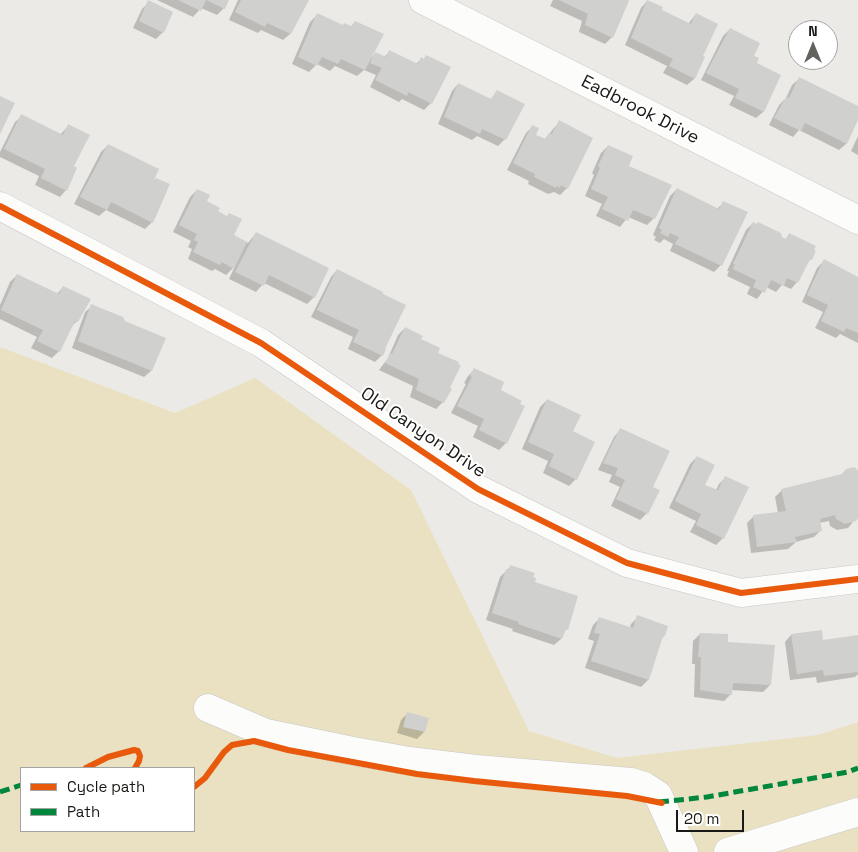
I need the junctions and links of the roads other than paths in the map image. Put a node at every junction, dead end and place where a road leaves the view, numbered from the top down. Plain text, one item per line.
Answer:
1 (423, 0) edge
2 (0, 206) edge
3 (858, 220) edge
4 (858, 579) edge
5 (208, 708) dead end
6 (858, 812) edge
7 (684, 852) edge
8 (728, 852) edge

1 - 3 street, Eadbrook Drive
2 - 4 street, Old Canyon Drive
5 - 7 street
6 - 8 street

